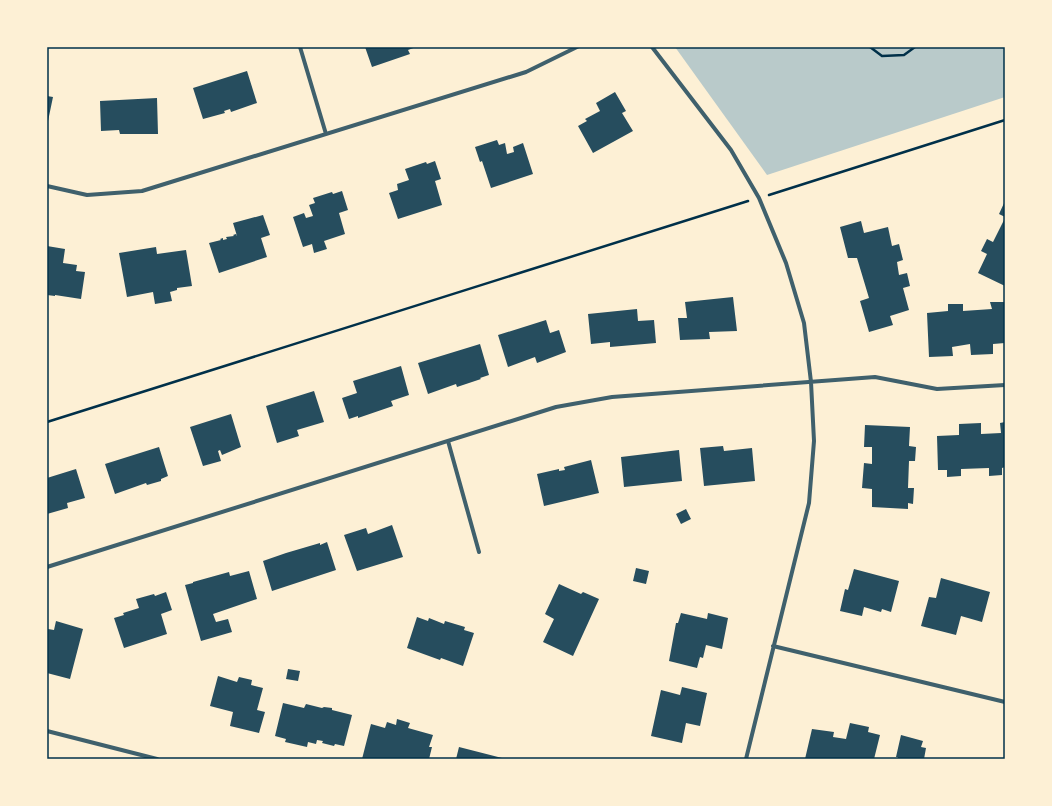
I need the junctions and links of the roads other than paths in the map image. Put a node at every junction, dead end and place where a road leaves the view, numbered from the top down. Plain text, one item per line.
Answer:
1 (300, 47) edge
2 (577, 47) edge
3 (652, 47) edge
4 (326, 134) junction
5 (47, 186) edge
6 (811, 382) junction
7 (1005, 385) edge
8 (448, 441) junction
9 (479, 552) dead end
10 (47, 567) edge
11 (773, 646) junction
12 (1005, 702) edge
13 (47, 731) edge
14 (157, 759) edge
15 (746, 759) edge

1 - 4 street
2 - 4 street
3 - 6 street
4 - 5 street
6 - 7 street
6 - 8 street
6 - 11 street
8 - 9 street
8 - 10 street
11 - 12 street
11 - 15 street
13 - 14 street

